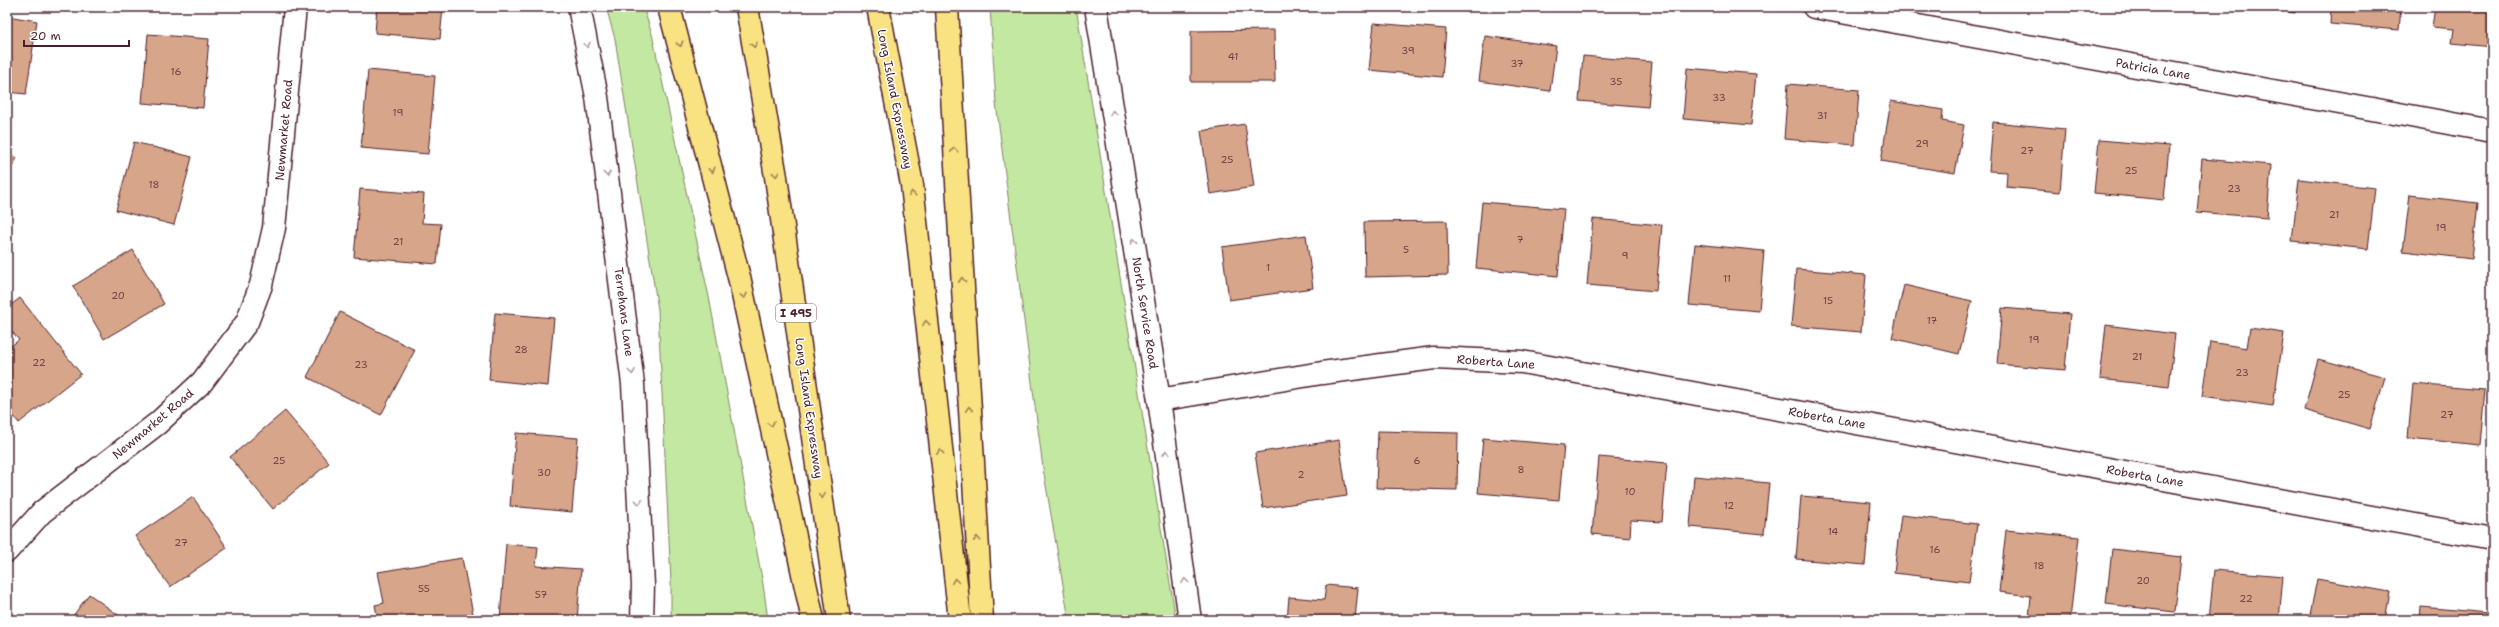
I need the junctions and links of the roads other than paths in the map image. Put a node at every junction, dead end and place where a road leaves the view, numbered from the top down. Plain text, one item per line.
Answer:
1 (294, 7) edge
2 (579, 7) edge
3 (669, 7) edge
4 (747, 7) edge
5 (878, 7) edge
6 (947, 7) edge
7 (1096, 7) edge
8 (1814, 7) edge
9 (2492, 131) edge
10 (1159, 400) junction
11 (2492, 539) edge
12 (7, 552) edge
13 (642, 620) edge
14 (813, 620) edge
15 (839, 620) edge
16 (960, 620) edge
17 (982, 620) edge
18 (1190, 620) edge

1 - 12 street, Newmarket Road
2 -> 13 street, Terrehans Lane
3 -> 14 highway
4 -> 15 highway, Long Island Expressway / I 495
16 -> 5 highway, Long Island Expressway
17 -> 6 highway
10 -> 7 street, North Service Road
8 - 9 street, Patricia Lane
10 - 11 street, Roberta Lane
18 -> 10 street, North Service Road

